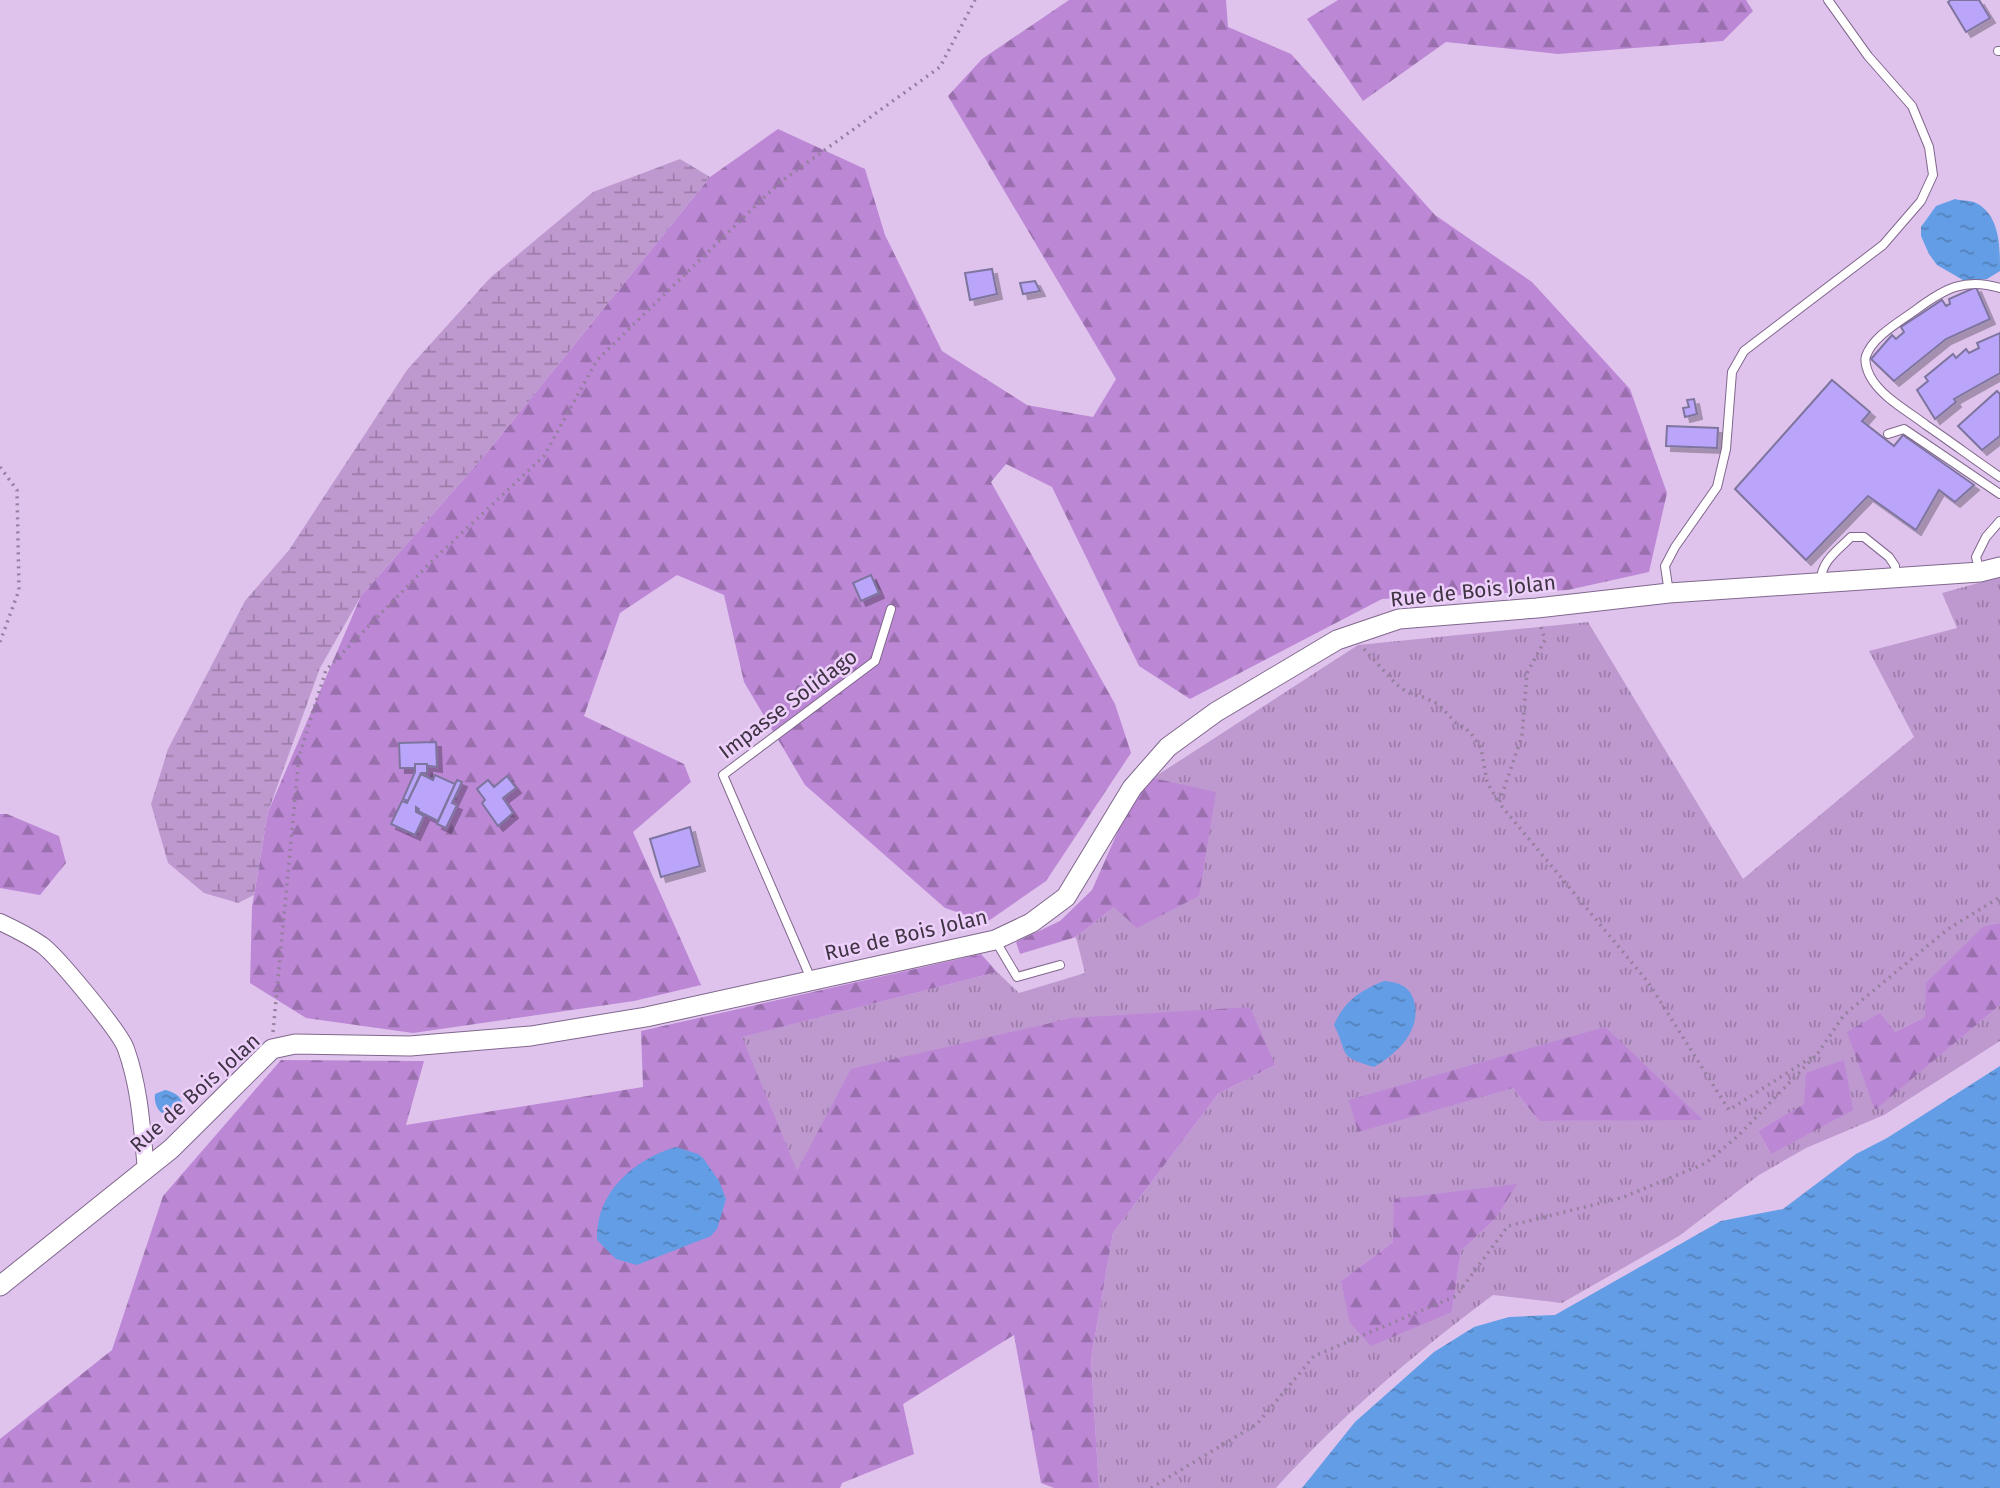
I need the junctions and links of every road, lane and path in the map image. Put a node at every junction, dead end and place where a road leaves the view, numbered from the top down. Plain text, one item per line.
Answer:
1 (975, 0) edge
2 (1828, 0) edge
3 (2000, 288) edge
4 (1888, 434) dead end
5 (0, 467) edge
6 (2000, 477) edge
7 (2000, 494) edge
8 (2000, 521) edge
9 (2000, 567) edge
10 (1980, 572) junction
11 (1896, 577) junction
12 (1821, 582) junction
13 (1669, 593) junction
14 (1537, 608) junction
15 (891, 609) dead end
16 (1351, 635) junction
17 (0, 642) edge
18 (1499, 803) junction
19 (2000, 897) edge
20 (0, 922) edge
21 (995, 940) junction
22 (1060, 965) dead end
23 (812, 980) junction
24 (272, 1049) junction
25 (1818, 1053) junction
26 (145, 1170) junction
27 (0, 1286) edge
28 (1151, 1488) edge

1 - 24 path
2 - 13 lane
3 - 6 lane
4 - 7 lane
5 - 17 path
8 - 10 lane
9 - 10 street, Rue de Bois Jolan
10 - 11 street, Rue de Bois Jolan
11 - 12 street, Rue de Bois Jolan
11 - 12 lane
12 - 13 street, Rue de Bois Jolan
13 - 14 street, Rue de Bois Jolan
14 - 16 street, Rue de Bois Jolan
14 - 18 path
15 - 23 lane, Impasse Solidago
16 - 18 path
16 - 21 street, Rue de Bois Jolan
18 - 25 path
19 - 25 path
20 - 26 street
21 - 22 lane
21 - 23 street, Rue de Bois Jolan
23 - 24 street, Rue de Bois Jolan
24 - 26 street, Rue de Bois Jolan
25 - 28 path
26 - 27 street, Rue de Bois Jolan

